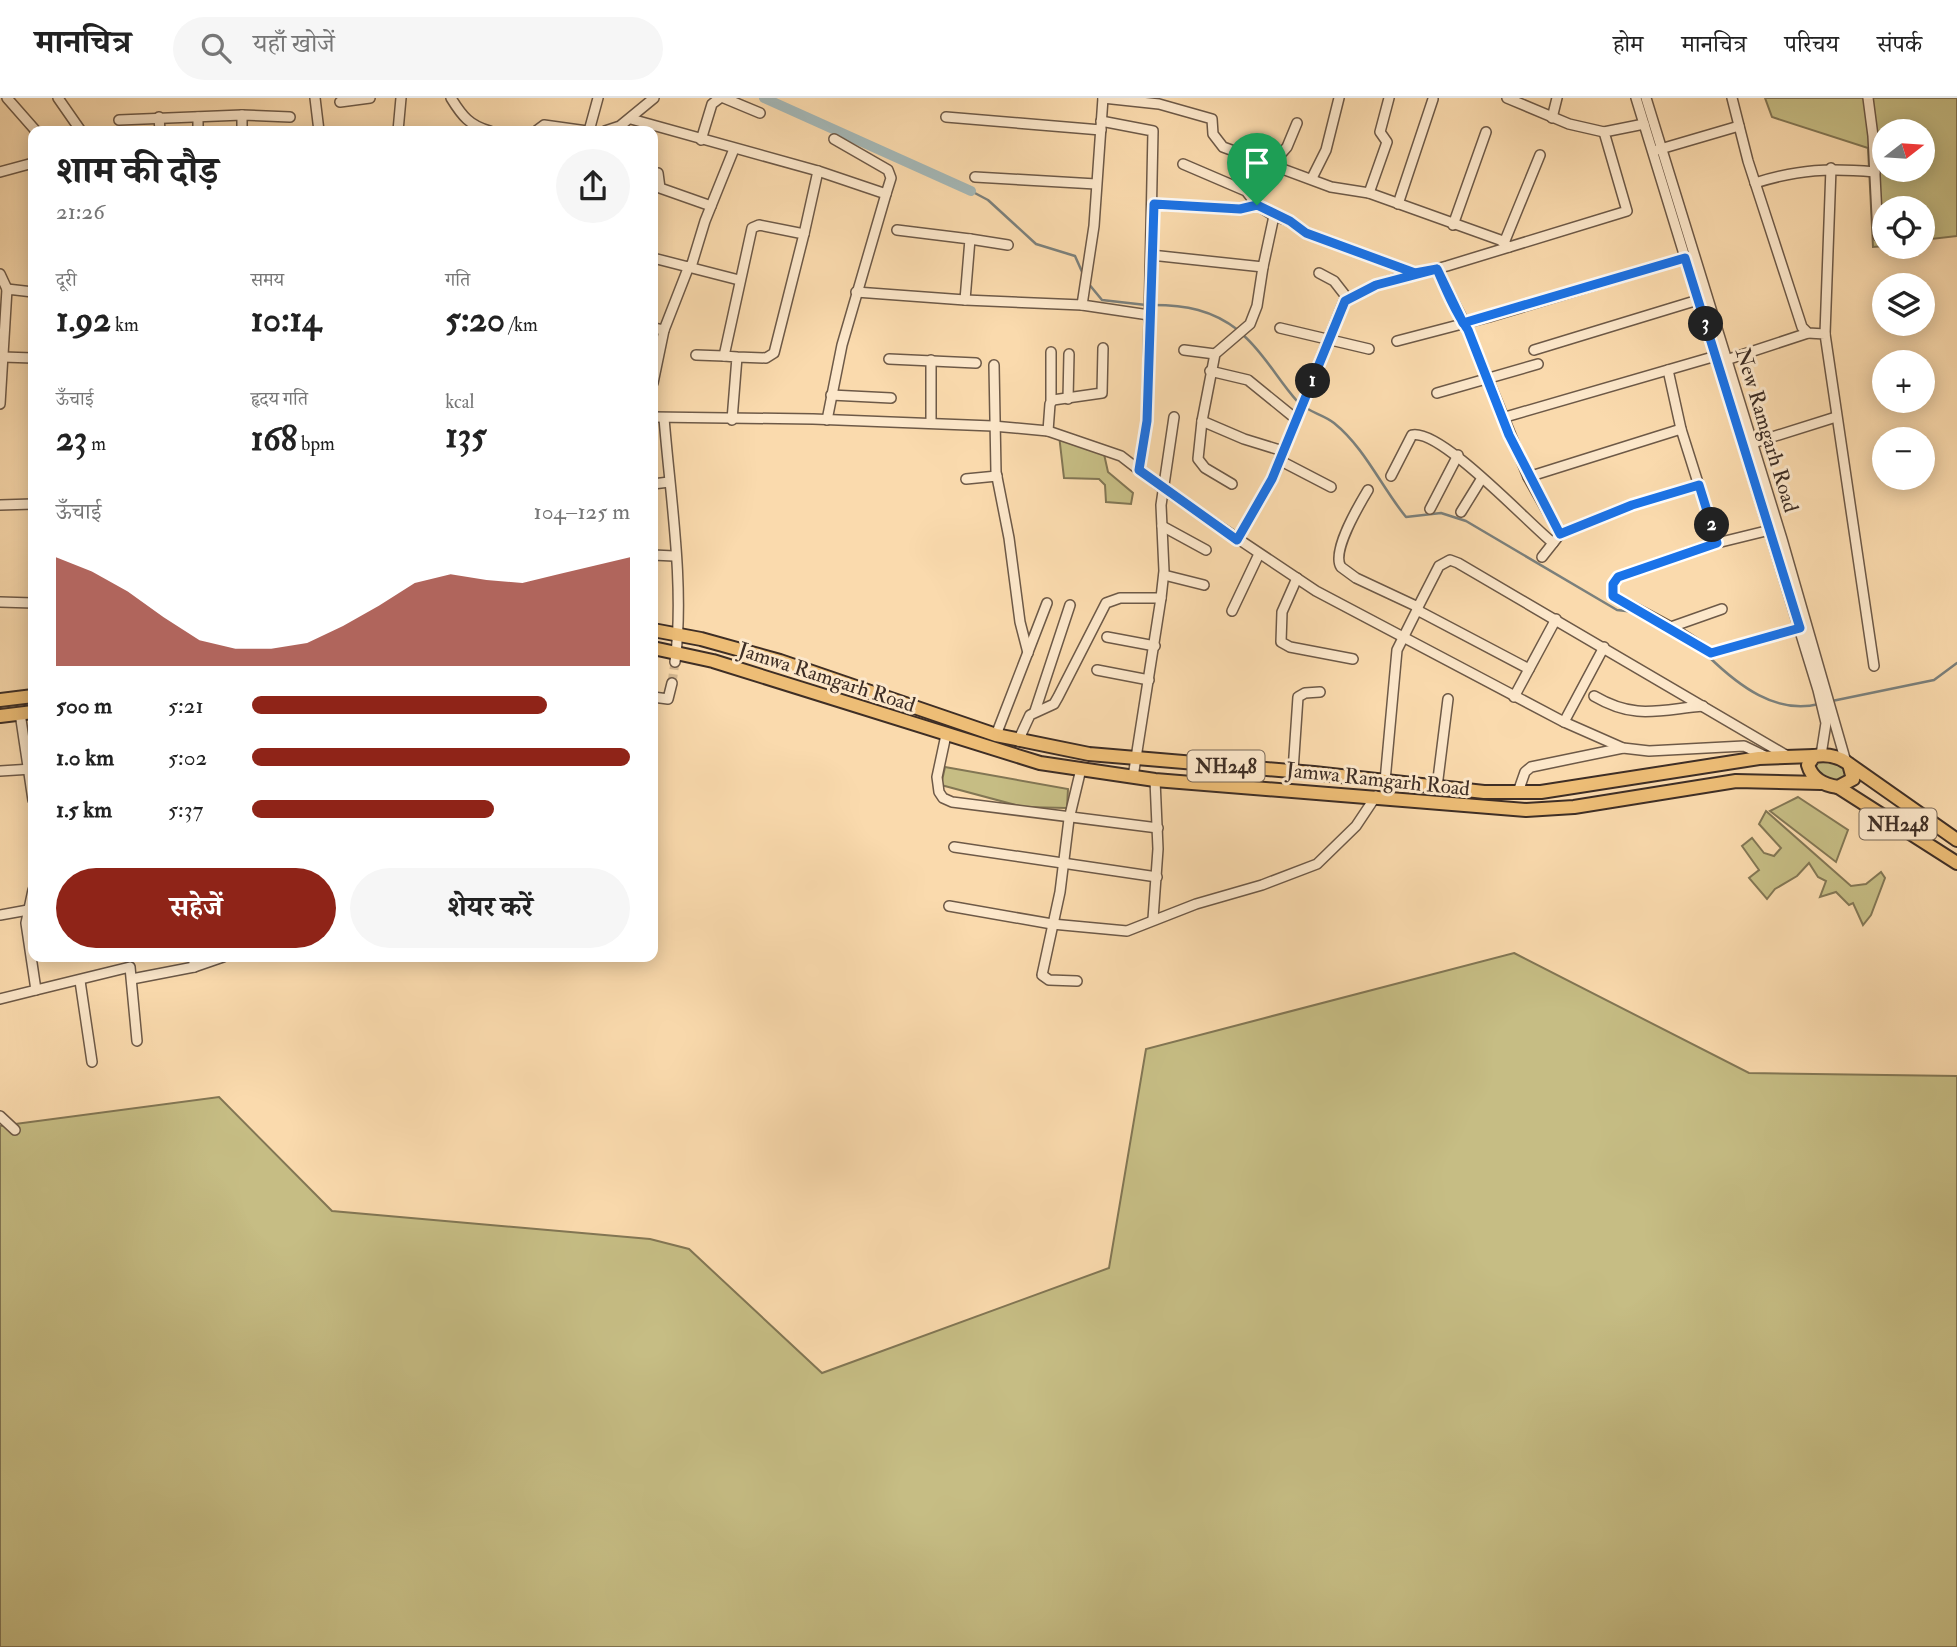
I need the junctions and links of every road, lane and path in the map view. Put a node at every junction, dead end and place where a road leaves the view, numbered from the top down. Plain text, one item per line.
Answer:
1 (7, 98) edge
2 (58, 98) edge
3 (315, 98) edge
4 (370, 98) edge
5 (401, 98) edge
6 (451, 98) edge
7 (598, 98) edge
8 (654, 98) edge
9 (722, 98) edge
10 (1103, 98) edge
11 (1337, 98) edge
12 (1389, 98) edge
13 (1556, 98) edge
14 (1636, 98) edge
15 (1646, 98) edge
16 (1732, 98) edge
17 (1868, 98) edge
18 (1433, 99) edge
19 (1514, 99) edge
20 (340, 102) dead end
21 (760, 113) dead end
22 (242, 115) junction
23 (159, 117) junction
24 (198, 117) junction
25 (290, 117) dead end
26 (946, 117) dead end
27 (1552, 118) junction
28 (631, 119) junction
29 (119, 120) dead end
30 (1297, 123) dead end
31 (1644, 124) junction
32 (1101, 125) junction
33 (32, 126) edge
34 (78, 126) edge
35 (160, 126) edge
36 (198, 126) edge
37 (243, 126) edge
38 (318, 126) edge
39 (398, 126) edge
40 (472, 126) edge
41 (590, 126) edge
42 (620, 126) edge
43 (639, 126) edge
44 (1739, 126) junction
45 (658, 131) edge
46 (1486, 132) dead end
47 (1604, 132) junction
48 (834, 139) dead end
49 (701, 140) junction
50 (1872, 140) edge
51 (734, 149) junction
52 (1657, 150) junction
53 (1541, 155) dead end
54 (1273, 163) junction
55 (28, 164) edge
56 (1182, 164) dead end
57 (1831, 168) junction
58 (818, 171) junction
59 (0, 172) edge
60 (1872, 172) edge
61 (658, 173) dead end
62 (975, 177) dead end
63 (1312, 178) junction
64 (1755, 183) junction
65 (1096, 184) junction
66 (1369, 193) junction
67 (886, 194) junction
68 (1154, 204) junction
69 (1398, 204) junction
70 (1257, 205) junction
71 (711, 206) junction
72 (1274, 216) junction
73 (1453, 225) junction
74 (897, 230) dead end
75 (804, 234) junction
76 (970, 239) junction
77 (1008, 245) dead end
78 (1507, 245) junction
79 (1152, 255) junction
80 (1685, 258) junction
81 (658, 259) edge
82 (690, 266) junction
83 (1263, 267) junction
84 (1437, 269) junction
85 (1319, 273) dead end
86 (1415, 273) junction
87 (739, 280) junction
88 (3, 282) edge
89 (28, 290) edge
90 (856, 292) junction
91 (1348, 299) junction
92 (965, 300) junction
93 (1698, 300) junction
94 (1082, 306) junction
95 (1149, 310) junction
96 (1463, 323) junction
97 (1280, 328) dead end
98 (658, 329) edge
99 (664, 330) junction
100 (1808, 333) junction
101 (1825, 334) junction
102 (1328, 338) junction
103 (1397, 341) dead end
104 (1103, 348) dead end
105 (1369, 349) dead end
106 (1184, 350) dead end
107 (1534, 351) dead end
108 (1051, 352) dead end
109 (1069, 354) dead end
110 (1215, 354) junction
111 (696, 355) dead end
112 (3, 356) junction
113 (724, 356) junction
114 (737, 357) junction
115 (28, 358) edge
116 (658, 359) edge
117 (889, 359) dead end
118 (1720, 359) junction
119 (931, 360) junction
120 (976, 363) dead end
121 (1538, 364) dead end
122 (994, 365) dead end
123 (1668, 370) junction
124 (1209, 371) junction
125 (1485, 377) junction
126 (0, 388) edge
127 (1437, 393) dead end
128 (831, 396) junction
129 (891, 398) dead end
130 (1068, 399) junction
131 (1051, 402) junction
132 (0, 404) edge
133 (1174, 416) dead end
134 (658, 417) edge
135 (1297, 417) junction
136 (1836, 417) junction
137 (664, 418) junction
138 (1502, 418) junction
139 (732, 420) junction
140 (827, 420) junction
141 (1202, 421) junction
142 (931, 423) junction
143 (993, 426) junction
144 (1681, 429) junction
145 (1048, 431) junction
146 (1753, 443) junction
147 (1281, 455) junction
148 (1458, 455) junction
149 (1139, 470) junction
150 (996, 476) junction
151 (1391, 477) dead end
152 (1528, 477) junction
153 (1482, 478) junction
154 (966, 479) dead end
155 (669, 482) junction
156 (658, 483) edge
157 (1232, 484) dead end
158 (1699, 485) junction
159 (1331, 486) dead end
160 (1165, 490) junction
161 (1368, 490) dead end
162 (28, 504) edge
163 (0, 505) edge
164 (1430, 509) dead end
165 (1461, 512) dead end
166 (1162, 526) junction
167 (1770, 530) junction
168 (1560, 534) junction
169 (1237, 540) junction
170 (1553, 543) junction
171 (1717, 543) junction
172 (1206, 550) dead end
173 (1259, 554) junction
174 (658, 555) edge
175 (674, 556) junction
176 (1542, 558) dead end
177 (1164, 575) junction
178 (1297, 578) junction
179 (1204, 585) dead end
180 (1161, 598) junction
181 (0, 602) edge
182 (28, 603) edge
183 (1046, 603) dead end
184 (1070, 605) dead end
185 (1418, 609) junction
186 (1722, 610) dead end
187 (1232, 611) dead end
188 (1556, 619) junction
189 (1671, 627) junction
190 (1800, 628) junction
191 (658, 631) edge
192 (678, 634) junction
193 (1403, 636) junction
194 (1107, 637) dead end
195 (1155, 646) junction
196 (1604, 647) junction
197 (658, 650) edge
198 (1028, 653) junction
199 (676, 657) junction
200 (1353, 659) dead end
201 (1874, 666) dead end
202 (1530, 669) junction
203 (1097, 670) dead end
204 (1149, 680) junction
205 (672, 683) tunnel mouth
206 (1823, 691) junction
207 (1320, 692) dead end
208 (1514, 696) junction
209 (1594, 696) dead end
210 (28, 697) edge
211 (658, 698) edge
212 (1448, 699) dead end
213 (0, 700) edge
214 (1703, 706) junction
215 (1035, 711) junction
216 (27, 713) edge
217 (0, 716) edge
218 (1563, 722) junction
219 (1831, 722) junction
220 (28, 732) edge
221 (996, 734) junction
222 (946, 735) junction
223 (1018, 741) junction
224 (1623, 748) junction
225 (1818, 756) junction
226 (1789, 757) junction
227 (1769, 758) junction
228 (1136, 759) junction
229 (1848, 763) junction
230 (28, 769) edge
231 (1081, 769) junction
232 (0, 771) edge
233 (1293, 771) junction
234 (1133, 777) junction
235 (1155, 780) junction
236 (1385, 781) junction
237 (1821, 783) junction
238 (1437, 786) junction
239 (1838, 787) junction
240 (1518, 792) junction
241 (1376, 796) junction
242 (1069, 819) junction
243 (1158, 828) junction
244 (1957, 841) edge
245 (954, 846) dead end
246 (1063, 863) junction
247 (1957, 863) edge
248 (1157, 877) junction
249 (949, 906) dead end
250 (28, 910) joint
251 (0, 915) edge
252 (1153, 919) junction
253 (1052, 923) junction
254 (28, 936) edge
255 (32, 962) edge
256 (130, 962) edge
257 (194, 962) edge
258 (132, 979) junction
259 (80, 981) junction
260 (1077, 981) dead end
261 (36, 990) junction
262 (0, 999) edge
263 (137, 1041) dead end
264 (92, 1062) dead end
265 (0, 1116) edge
266 (15, 1130) dead end

1 - 33 street
2 - 34 street
3 - 38 street
4 - 20 street
5 - 39 street
6 - 40 street
7 - 41 street
8 - 28 street
9 - 21 street
9 - 49 street
10 - 32 street
10 - 54 street
11 - 63 street
12 - 66 street
13 - 27 street
14 - 31 street, New Ramgarh Road
15 - 52 street, New Ramgarh Road
16 - 44 street
17 - 50 street
18 - 69 street
19 - 27 street
22 - 24 street
22 - 25 street
22 - 37 street
23 - 24 street
23 - 29 street
23 - 35 street
24 - 36 street
26 - 32 street
27 - 47 street
28 - 42 street
28 - 43 street
30 - 54 street
31 - 47 street
31 - 52 street, New Ramgarh Road
32 - 65 street
32 - 68 street
44 - 52 street
44 - 64 street
45 - 49 street
46 - 73 street
47 - 78 street
48 - 67 street
49 - 51 street
51 - 58 street
51 - 71 street
52 - 80 street, New Ramgarh Road
52 - 118 street, New Ramgarh Road
53 - 78 street
54 - 63 street
55 - 59 street
56 - 70 street
57 - 60 street
57 - 64 street
57 - 101 street
58 - 67 street
58 - 75 street
61 - 71 street
62 - 65 street
63 - 66 street
64 - 100 street
65 - 94 street
66 - 69 street
67 - 90 street
68 - 70 street
68 - 79 street
69 - 73 street
70 - 72 street
71 - 82 street
72 - 83 street
72 - 86 street
73 - 78 street
74 - 76 street
75 - 87 street
75 - 114 street
76 - 77 street
76 - 92 street
78 - 84 street
79 - 83 street
79 - 95 street
80 - 93 street, New Ramgarh Road
80 - 96 street
81 - 82 street
82 - 87 street
82 - 99 street
83 - 110 street
84 - 86 street
84 - 96 street
85 - 91 street
86 - 91 street
87 - 113 street
88 - 89 street
88 - 112 street
90 - 92 street
90 - 128 street
91 - 102 street
92 - 94 street
93 - 107 street
93 - 118 street, New Ramgarh Road
94 - 95 street
95 - 149 street
96 - 103 street
96 - 125 street
97 - 102 street
98 - 99 street
99 - 116 street
100 - 101 street
100 - 118 street
101 - 136 street
102 - 105 street
102 - 135 street
104 - 130 street
106 - 110 street
108 - 131 street
109 - 130 street
110 - 124 street
111 - 113 street
112 - 115 street
112 - 126 street
113 - 114 street
114 - 139 street
117 - 119 street
118 - 123 street
118 - 146 street, New Ramgarh Road
118 - 167 street, New Ramgarh Road
119 - 120 street
119 - 142 street
121 - 125 street
122 - 143 street
123 - 138 street
123 - 144 street
124 - 135 street
124 - 141 street
125 - 127 street
125 - 138 street
126 - 132 street
128 - 129 street
128 - 140 street
130 - 131 street
131 - 145 street
133 - 160 street
134 - 137 street
135 - 147 street
136 - 146 street
136 - 201 street
137 - 139 street
137 - 155 street
138 - 152 street
139 - 140 street
140 - 142 street
141 - 147 street
141 - 157 street
142 - 143 street
143 - 145 street
143 - 150 street
144 - 152 street
144 - 158 street
145 - 149 street
146 - 206 street, New Ramgarh Road
147 - 159 street
147 - 169 street
148 - 151 street
148 - 153 street
148 - 164 street
149 - 160 street
150 - 154 street
150 - 198 street
152 - 168 street
153 - 165 street
153 - 170 street
155 - 156 street
155 - 175 street
158 - 168 street
158 - 171 street
160 - 166 street
160 - 169 street
161 - 185 street
162 - 163 street
166 - 172 street
166 - 177 street
167 - 171 street
167 - 190 street, New Ramgarh Road
168 - 170 street
169 - 173 street
170 - 176 street
171 - 189 street
173 - 178 street
173 - 187 street
174 - 175 street
175 - 192 street
177 - 179 street
177 - 180 street
178 - 193 street
178 - 200 street
180 - 195 street
180 - 215 street
181 - 182 street
183 - 198 street
184 - 215 street
185 - 188 street
185 - 193 street
185 - 202 street
186 - 189 street
188 - 196 street
188 - 202 street
189 - 190 street
190 - 206 street, New Ramgarh Road
191 - 192 highway, Jamwa Ramgarh Road / NH248
192 - 199 street
192 - 221 highway, Jamwa Ramgarh Road / NH248
193 - 208 street
193 - 236 street
194 - 195 street
195 - 204 street
196 - 214 street
196 - 218 street
197 - 199 highway, Jamwa Ramgarh Road / NH248
198 - 221 street
199 - 222 highway, Jamwa Ramgarh Road / NH248
202 - 208 street
203 - 204 street
204 - 228 street
205 - 211 street
206 - 219 street
207 - 233 street
208 - 218 street
209 - 214 street
210 - 213 highway
212 - 238 street
214 - 226 street
215 - 223 street
216 - 217 highway
216 - 220 street
218 - 224 street
219 - 225 street
219 - 229 street
221 - 223 highway, Jamwa Ramgarh Road / NH248
222 - 231 highway, Jamwa Ramgarh Road / NH248
222 - 242 street
223 - 228 highway, Jamwa Ramgarh Road / NH248
224 - 227 street
224 - 240 street
225 - 226 highway, Jamwa Ramgarh Road / NH248
225 - 229 highway, NH248
225 - 237 highway
226 - 227 highway, Jamwa Ramgarh Road / NH248
227 - 240 highway, Jamwa Ramgarh Road / NH248
228 - 233 highway, Jamwa Ramgarh Road / NH248
228 - 234 street
229 - 239 highway, NH248
229 - 244 highway, NH248
230 - 232 street
231 - 234 highway, Jamwa Ramgarh Road / NH248
231 - 242 street
233 - 236 highway, Jamwa Ramgarh Road / NH248
234 - 235 highway, Jamwa Ramgarh Road / NH248
235 - 241 highway, Jamwa Ramgarh Road / NH248
235 - 243 street
236 - 238 highway, Jamwa Ramgarh Road / NH248
237 - 239 highway, NH248
237 - 241 highway, Jamwa Ramgarh Road / NH248
238 - 240 highway, Jamwa Ramgarh Road / NH248
239 - 247 highway, NH248
241 - 252 street
242 - 243 street
242 - 246 street
243 - 248 street
245 - 246 street
246 - 248 street
246 - 253 street
248 - 252 street
249 - 253 street
250 - 251 street
250 - 254 street
252 - 253 street
253 - 260 street
255 - 261 street
256 - 258 street
256 - 259 street
257 - 258 street
258 - 263 street
259 - 261 street
259 - 264 street
261 - 262 street
265 - 266 street

